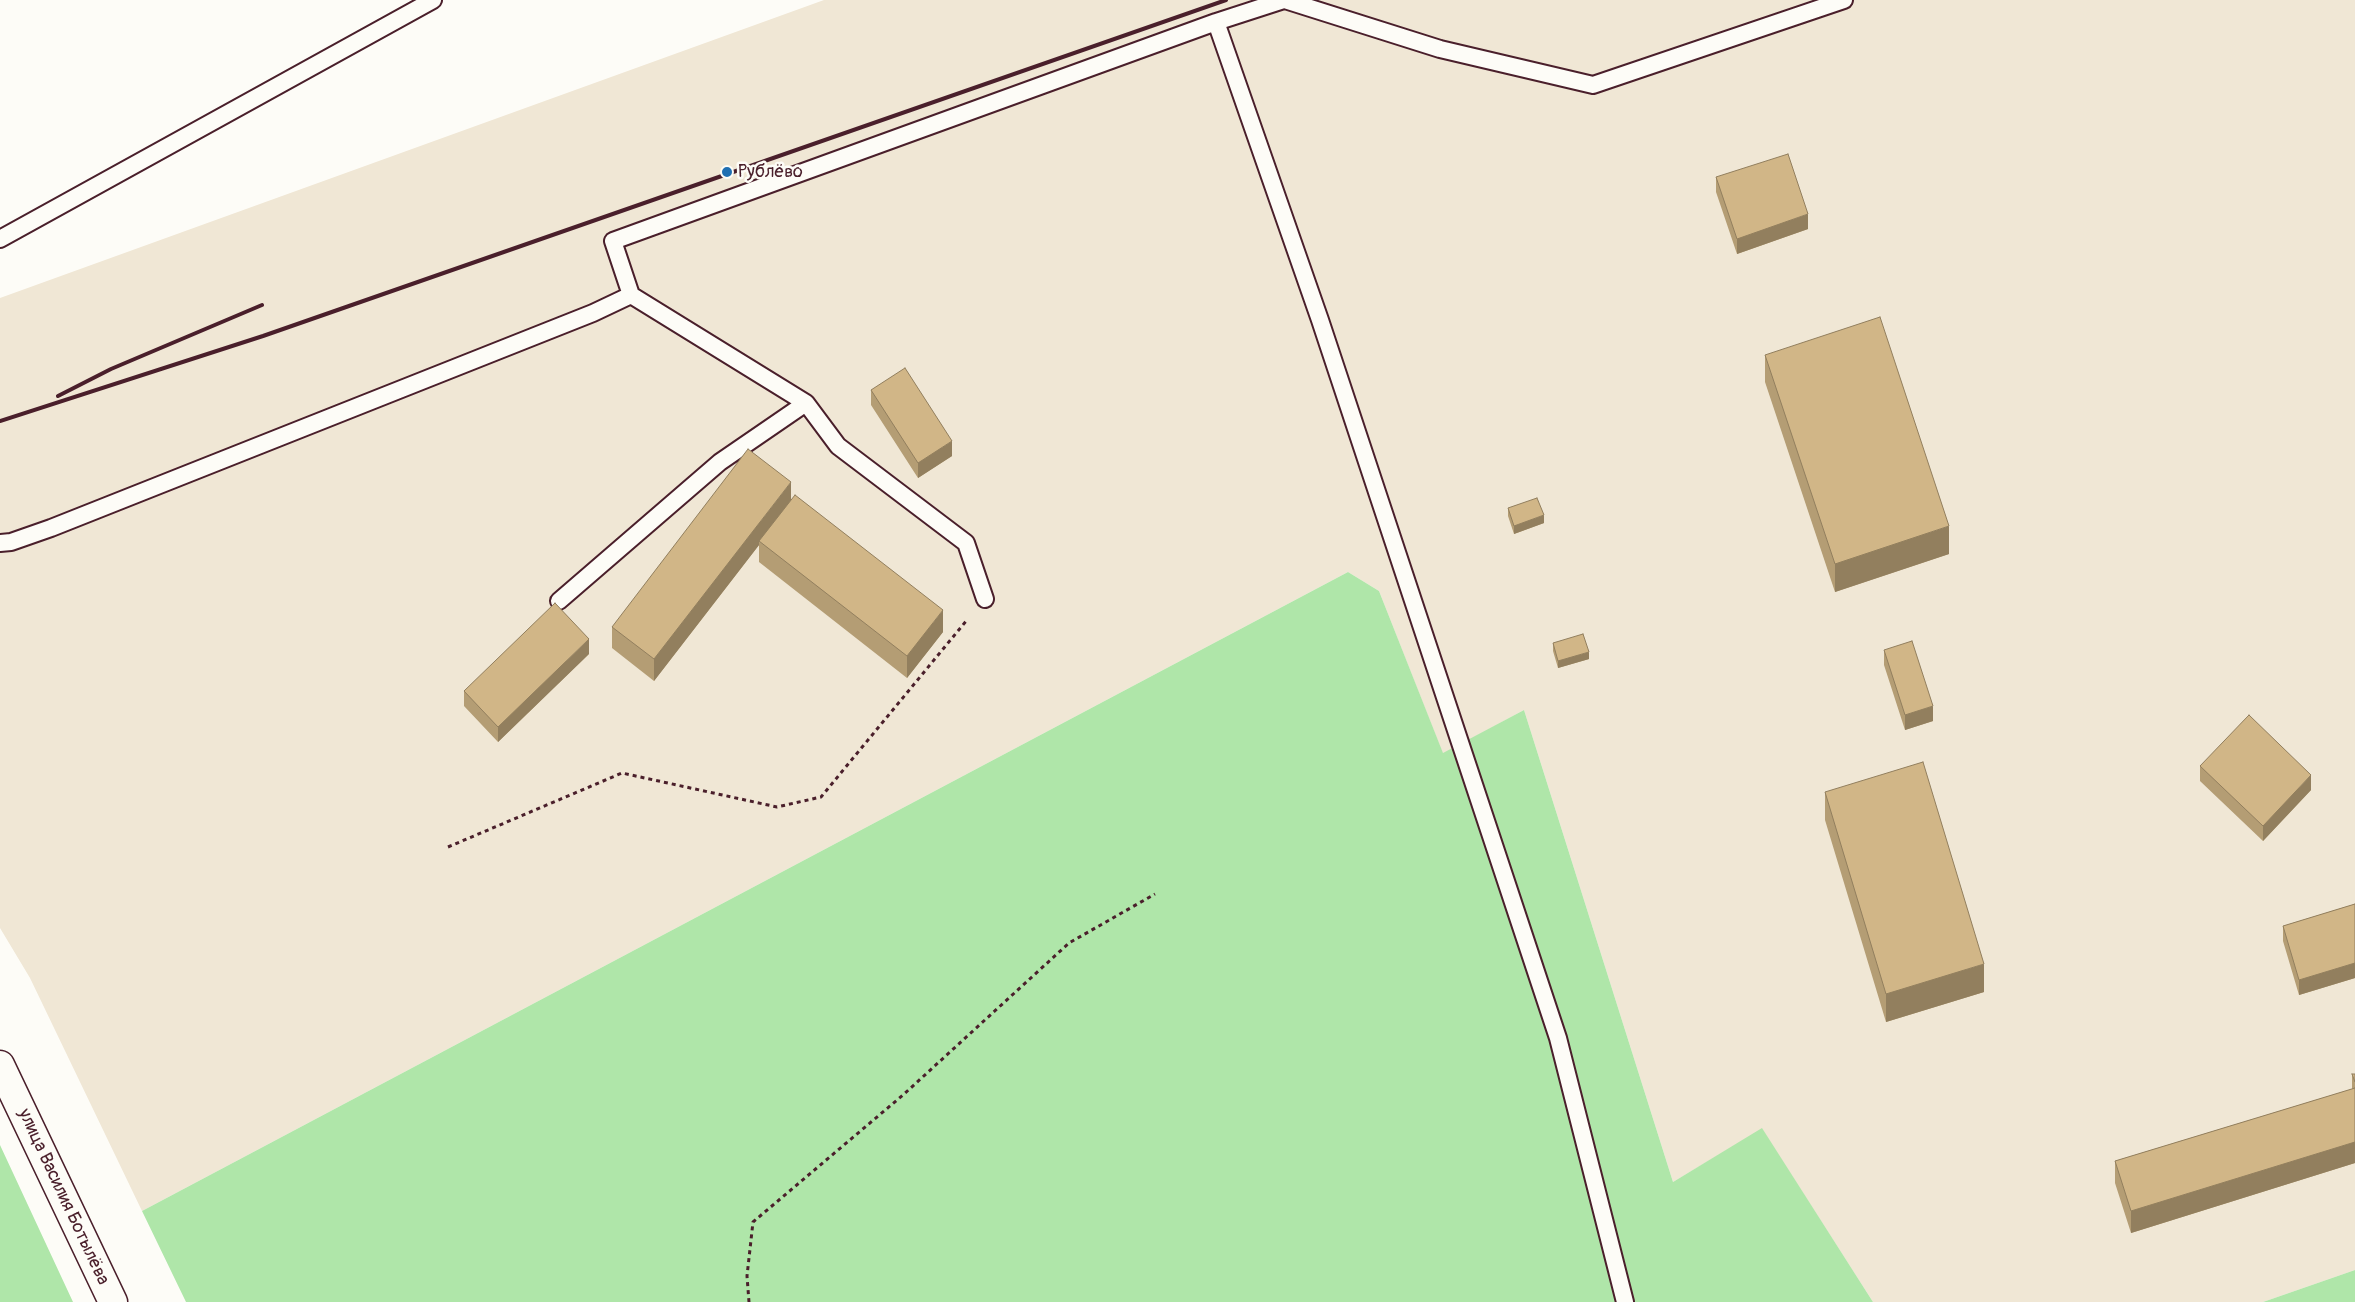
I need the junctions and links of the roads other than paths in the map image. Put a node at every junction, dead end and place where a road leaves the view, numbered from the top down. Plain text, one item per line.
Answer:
1 (433, 0) edge
2 (1285, 0) edge
3 (1844, 0) edge
4 (1216, 22) junction
5 (0, 239) edge
6 (631, 295) junction
7 (806, 403) junction
8 (0, 543) edge
9 (985, 599) road end
10 (559, 601) dead end
11 (0, 1065) edge
12 (113, 1302) edge
13 (1626, 1302) edge

1 - 5 lane
2 - 3 lane
2 - 4 lane
4 - 6 lane
4 - 13 lane
6 - 7 lane
6 - 8 lane
7 - 9 lane
7 - 10 lane
11 - 12 street, улица Василия Ботылёва

